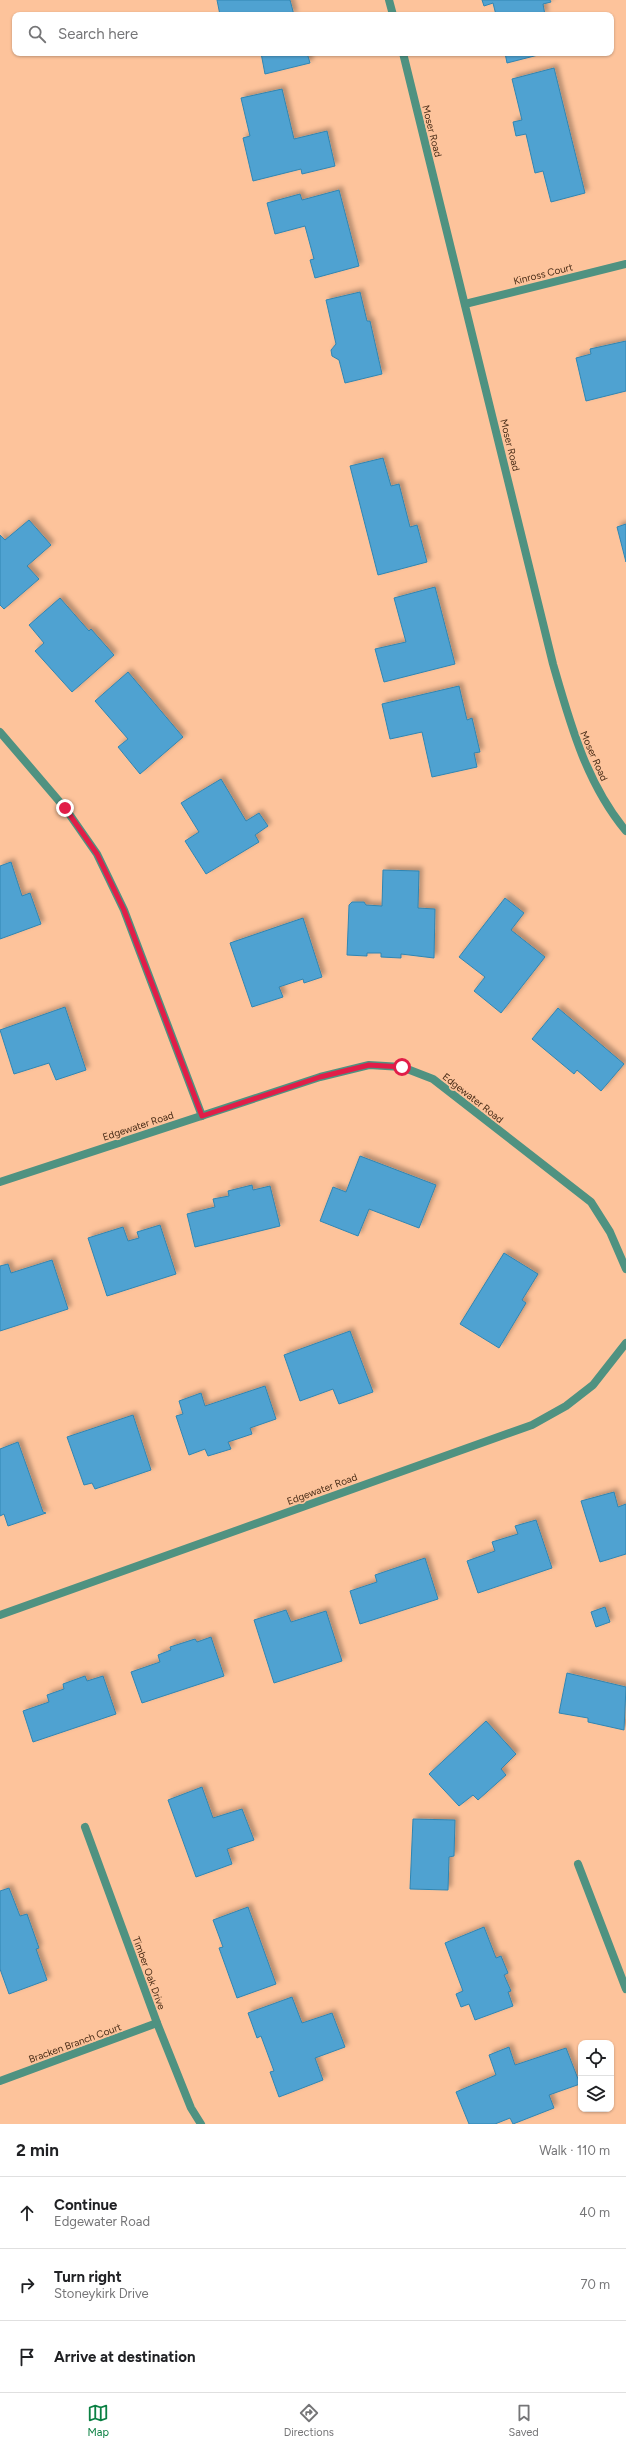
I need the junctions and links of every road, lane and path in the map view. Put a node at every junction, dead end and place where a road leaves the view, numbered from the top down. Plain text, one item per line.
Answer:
1 (389, 0) edge
2 (392, 12) edge
3 (403, 56) edge
4 (626, 264) edge
5 (465, 304) junction
6 (0, 732) edge
7 (626, 831) edge
8 (202, 1116) junction
9 (0, 1182) edge
10 (626, 1269) edge
11 (626, 1343) edge
12 (0, 1615) edge
13 (85, 1827) dead end
14 (578, 1864) dead end
15 (626, 1989) edge
16 (157, 2023) junction
17 (0, 2081) edge
18 (201, 2124) edge

1 - 2 street
3 - 5 street, Moser Road
4 - 5 street, Kinross Court
5 - 7 street, Moser Road
6 - 8 street
8 - 9 street, Edgewater Road
8 - 10 street, Edgewater Road
11 - 12 street, Edgewater Road
13 - 16 street, Timber Oak Drive
14 - 15 street
16 - 17 street, Bracken Branch Court
16 - 18 street, Timber Oak Drive

